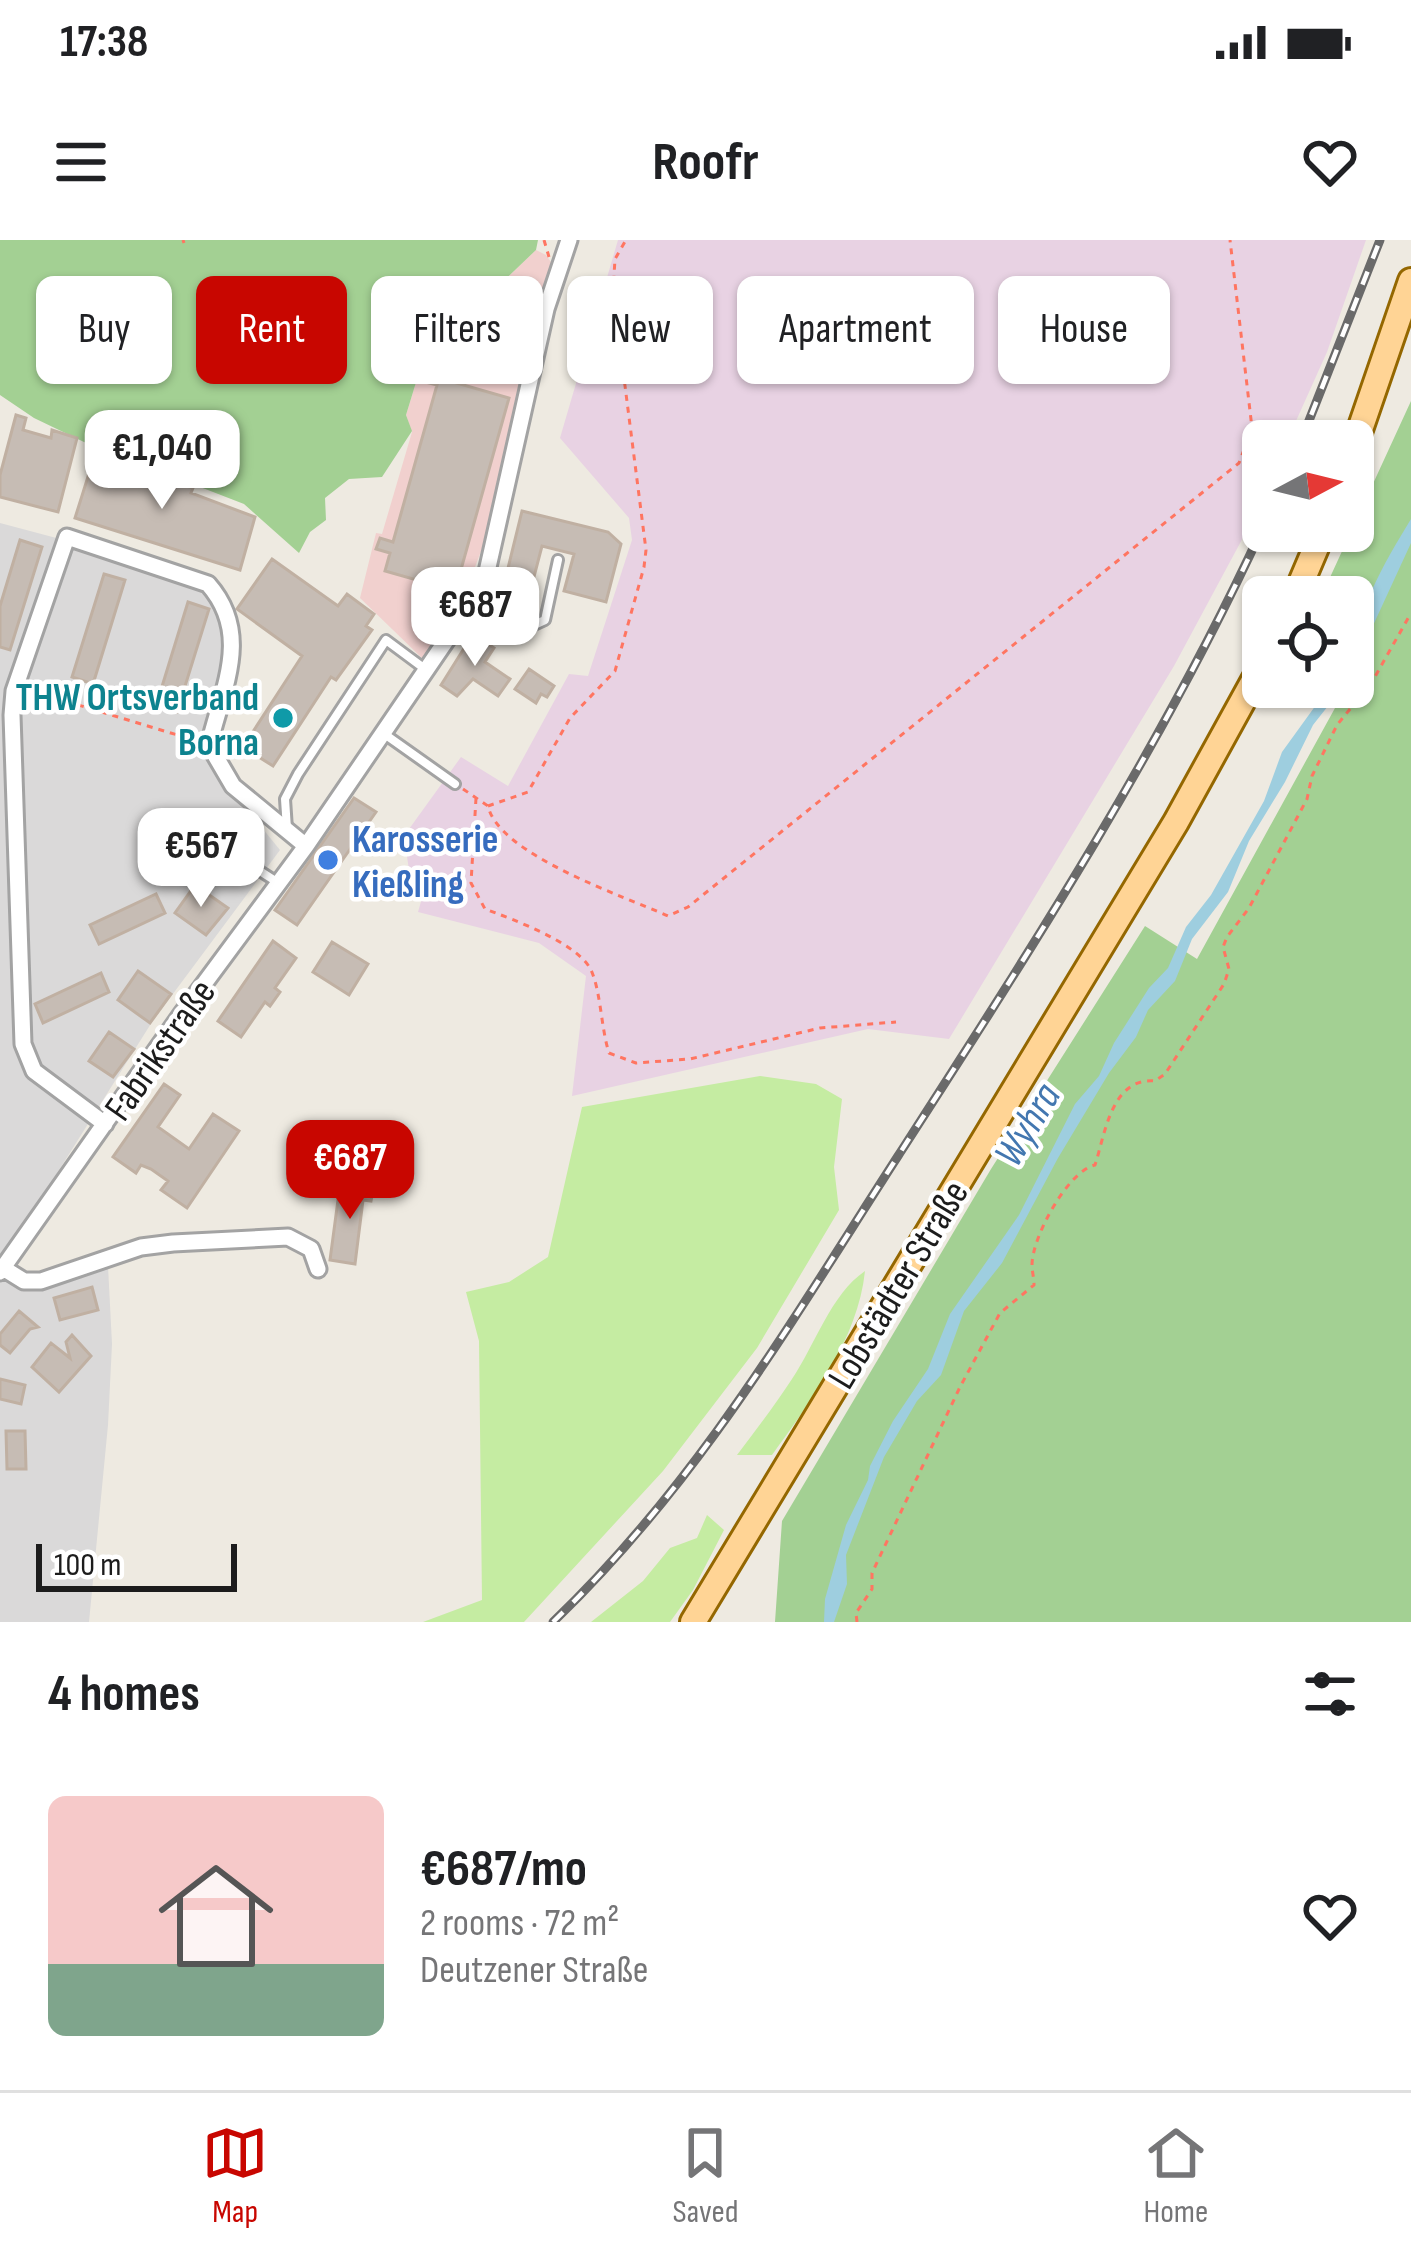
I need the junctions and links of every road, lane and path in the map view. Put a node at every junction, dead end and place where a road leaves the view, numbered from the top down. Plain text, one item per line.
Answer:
1 (568, 240) edge
2 (626, 240) edge
3 (1230, 240) edge
4 (1411, 281) edge
5 (1363, 420) edge
6 (559, 560) dead end
7 (472, 603) junction
8 (1411, 613) edge
9 (426, 670) junction
10 (14, 691) junction
11 (1242, 707) edge
12 (383, 733) junction
13 (209, 745) junction
14 (455, 784) joint
15 (476, 798) junction
16 (488, 806) junction
17 (287, 830) junction
18 (306, 846) junction
19 (238, 857) dead end
20 (279, 883) junction
21 (896, 1022) dead end
22 (105, 1124) junction
23 (318, 1269) dead end
24 (2, 1270) edge
25 (693, 1622) edge
26 (857, 1622) edge

1 - 7 street, Fabrikstraße
2 - 16 path
3 - 16 path
4 - 5 main road
6 - 7 lane
7 - 9 street, Fabrikstraße
8 - 26 path
9 - 12 street, Fabrikstraße
9 - 17 lane
10 - 13 path
10 - 13 street
10 - 22 street
11 - 25 main road, Lobstädter Straße
12 - 14 lane
12 - 18 street, Fabrikstraße
13 - 17 street
14 - 15 path
15 - 16 path
15 - 21 path
17 - 18 street
18 - 20 street, Fabrikstraße
19 - 20 lane
20 - 22 street, Fabrikstraße
22 - 24 street, Fabrikstraße
23 - 24 street

